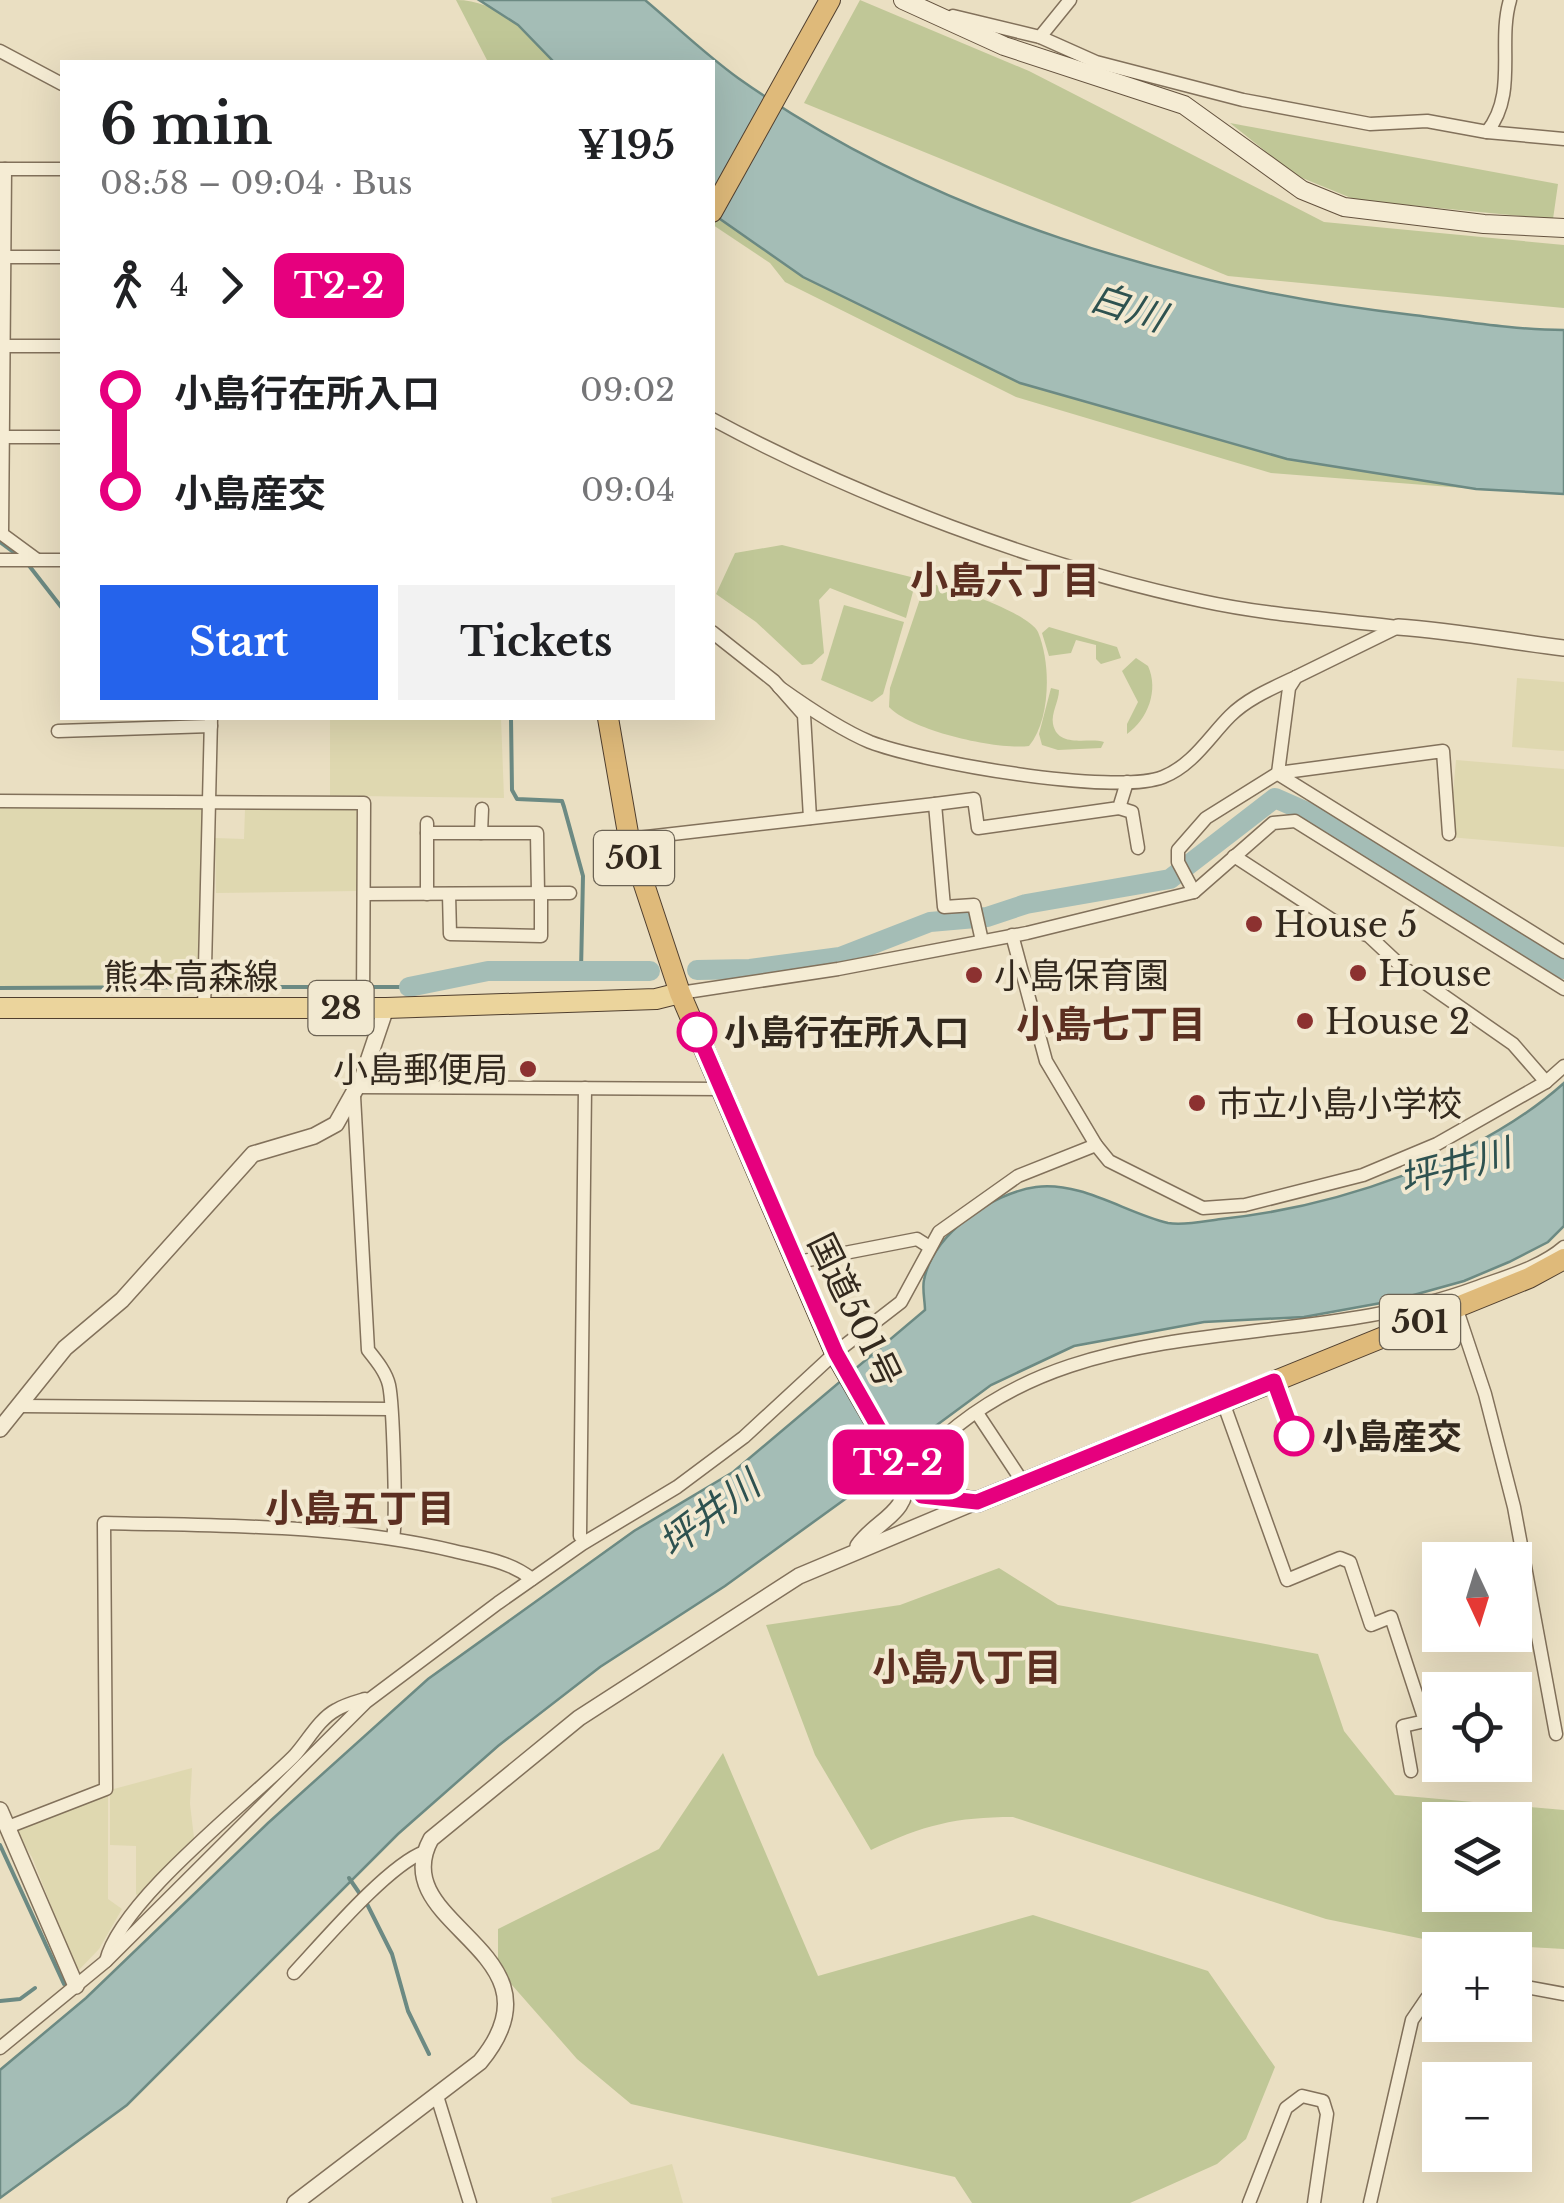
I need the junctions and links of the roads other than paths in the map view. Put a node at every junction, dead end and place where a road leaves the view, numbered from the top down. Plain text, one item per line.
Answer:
1 (830, 0) edge
2 (904, 0) edge
3 (1070, 0) edge
4 (1510, 0) edge
5 (924, 13) junction
6 (1040, 37) junction
7 (0, 52) edge
8 (60, 83) edge
9 (1487, 132) junction
10 (1564, 139) edge
11 (2, 169) edge
12 (60, 169) edge
13 (715, 207) edge
14 (1564, 228) edge
15 (2, 257) edge
16 (60, 258) edge
17 (2, 346) edge
18 (60, 346) edge
19 (715, 420) edge
20 (3, 437) junction
21 (60, 437) edge
22 (36, 559) junction
23 (3, 560) edge
24 (60, 560) edge
25 (1398, 627) junction
26 (715, 634) edge
27 (1564, 648) edge
28 (1296, 677) junction
29 (779, 687) junction
30 (608, 720) edge
31 (211, 722) edge
32 (58, 731) dead end
33 (1278, 774) junction
34 (1127, 782) junction
35 (0, 801) edge
36 (212, 803) junction
37 (935, 804) junction
38 (1119, 808) junction
39 (482, 809) dead end
40 (810, 818) junction
41 (482, 833) junction
42 (1449, 834) dead end
43 (628, 839) junction
44 (1138, 848) dead end
45 (1234, 856) junction
46 (1194, 892) junction
47 (570, 893) dead end
48 (364, 894) junction
49 (427, 894) junction
50 (450, 894) junction
51 (539, 894) junction
52 (1012, 936) junction
53 (982, 941) junction
54 (1564, 952) edge
55 (1563, 987) edge
56 (680, 993) junction
57 (0, 1008) edge
58 (363, 1008) junction
59 (386, 1008) junction
60 (204, 1009) junction
61 (1564, 1066) edge
62 (1546, 1082) junction
63 (585, 1088) junction
64 (722, 1089) junction
65 (356, 1092) junction
66 (1096, 1145) junction
67 (928, 1246) junction
68 (1564, 1248) edge
69 (1564, 1259) edge
70 (793, 1263) junction
71 (1456, 1307) junction
72 (838, 1356) junction
73 (1223, 1402) junction
74 (22, 1406) junction
75 (390, 1409) junction
76 (976, 1413) junction
77 (0, 1429) edge
78 (904, 1473) junction
79 (1024, 1484) junction
80 (977, 1502) junction
81 (580, 1536) dead end
82 (393, 1538) junction
83 (856, 1550) junction
84 (532, 1579) junction
85 (1556, 1734) dead end
86 (1411, 1771) dead end
87 (0, 1810) edge
88 (8, 1827) junction
89 (424, 1852) junction
90 (294, 1973) dead end
91 (76, 1986) junction
92 (1532, 1988) edge
93 (1564, 1994) edge
94 (1422, 2005) edge
95 (0, 2048) edge
96 (437, 2096) junction
97 (295, 2203) edge
98 (470, 2203) edge
99 (1249, 2203) edge
100 (1314, 2203) edge
101 (1370, 2203) edge

1 - 13 highway
2 - 5 main road
3 - 6 street
4 - 9 street
5 - 6 street
5 - 14 main road
6 - 9 street
7 - 8 street
9 - 10 street
11 - 12 street
11 - 15 street
15 - 16 street
15 - 17 street
17 - 18 street
17 - 20 street
19 - 25 street
20 - 21 street
20 - 22 street
22 - 23 street
22 - 24 street
25 - 27 street
25 - 28 street
26 - 29 street
28 - 33 street
28 - 34 street
29 - 34 street
29 - 40 street
30 - 43 highway, 国道501号 / 501
31 - 32 street
31 - 36 street
33 - 42 street
33 - 46 street
33 - 54 street
34 - 38 street
35 - 36 street
36 - 48 street
36 - 60 street
37 - 38 street
37 - 40 street
37 - 53 street
38 - 44 street
39 - 41 street
40 - 43 street
41 - 49 street
41 - 51 street
43 - 56 highway, 国道501号 / 501
45 - 46 street
45 - 55 street
45 - 62 street
46 - 52 street
47 - 51 street
48 - 49 street
48 - 58 street
49 - 50 street
50 - 51 street
50 - 51 street
52 - 53 street
52 - 66 street
53 - 56 street
56 - 59 main road, 熊本高森線 / 28
56 - 64 highway, 国道501号 / 501
57 - 60 main road, 熊本高森線 / 28
58 - 59 main road, 熊本高森線 / 28
58 - 60 main road, 熊本高森線 / 28
59 - 65 street
61 - 62 street
62 - 66 street
63 - 64 street
63 - 65 street
63 - 81 street
64 - 70 highway, 国道501号 / 501
65 - 74 street
65 - 75 street
66 - 67 street
67 - 70 street
67 - 72 street
68 - 76 street
69 - 71 highway, 501
70 - 72 highway, 国道501号 / 501
71 - 73 highway, 501
71 - 85 street
72 - 78 highway, 国道501号 / 501
72 - 84 street
73 - 79 highway, 501
73 - 86 street
74 - 75 street
74 - 77 street
75 - 82 street
76 - 78 street
76 - 79 street
78 - 80 highway, 501
78 - 83 street
79 - 80 highway, 501
80 - 83 street
82 - 84 street
82 - 88 street
83 - 89 street
84 - 91 street
87 - 88 street
88 - 91 street
89 - 90 street
89 - 96 street
91 - 95 street
92 - 93 street
94 - 101 street
96 - 97 street
96 - 98 street
99 - 100 street

